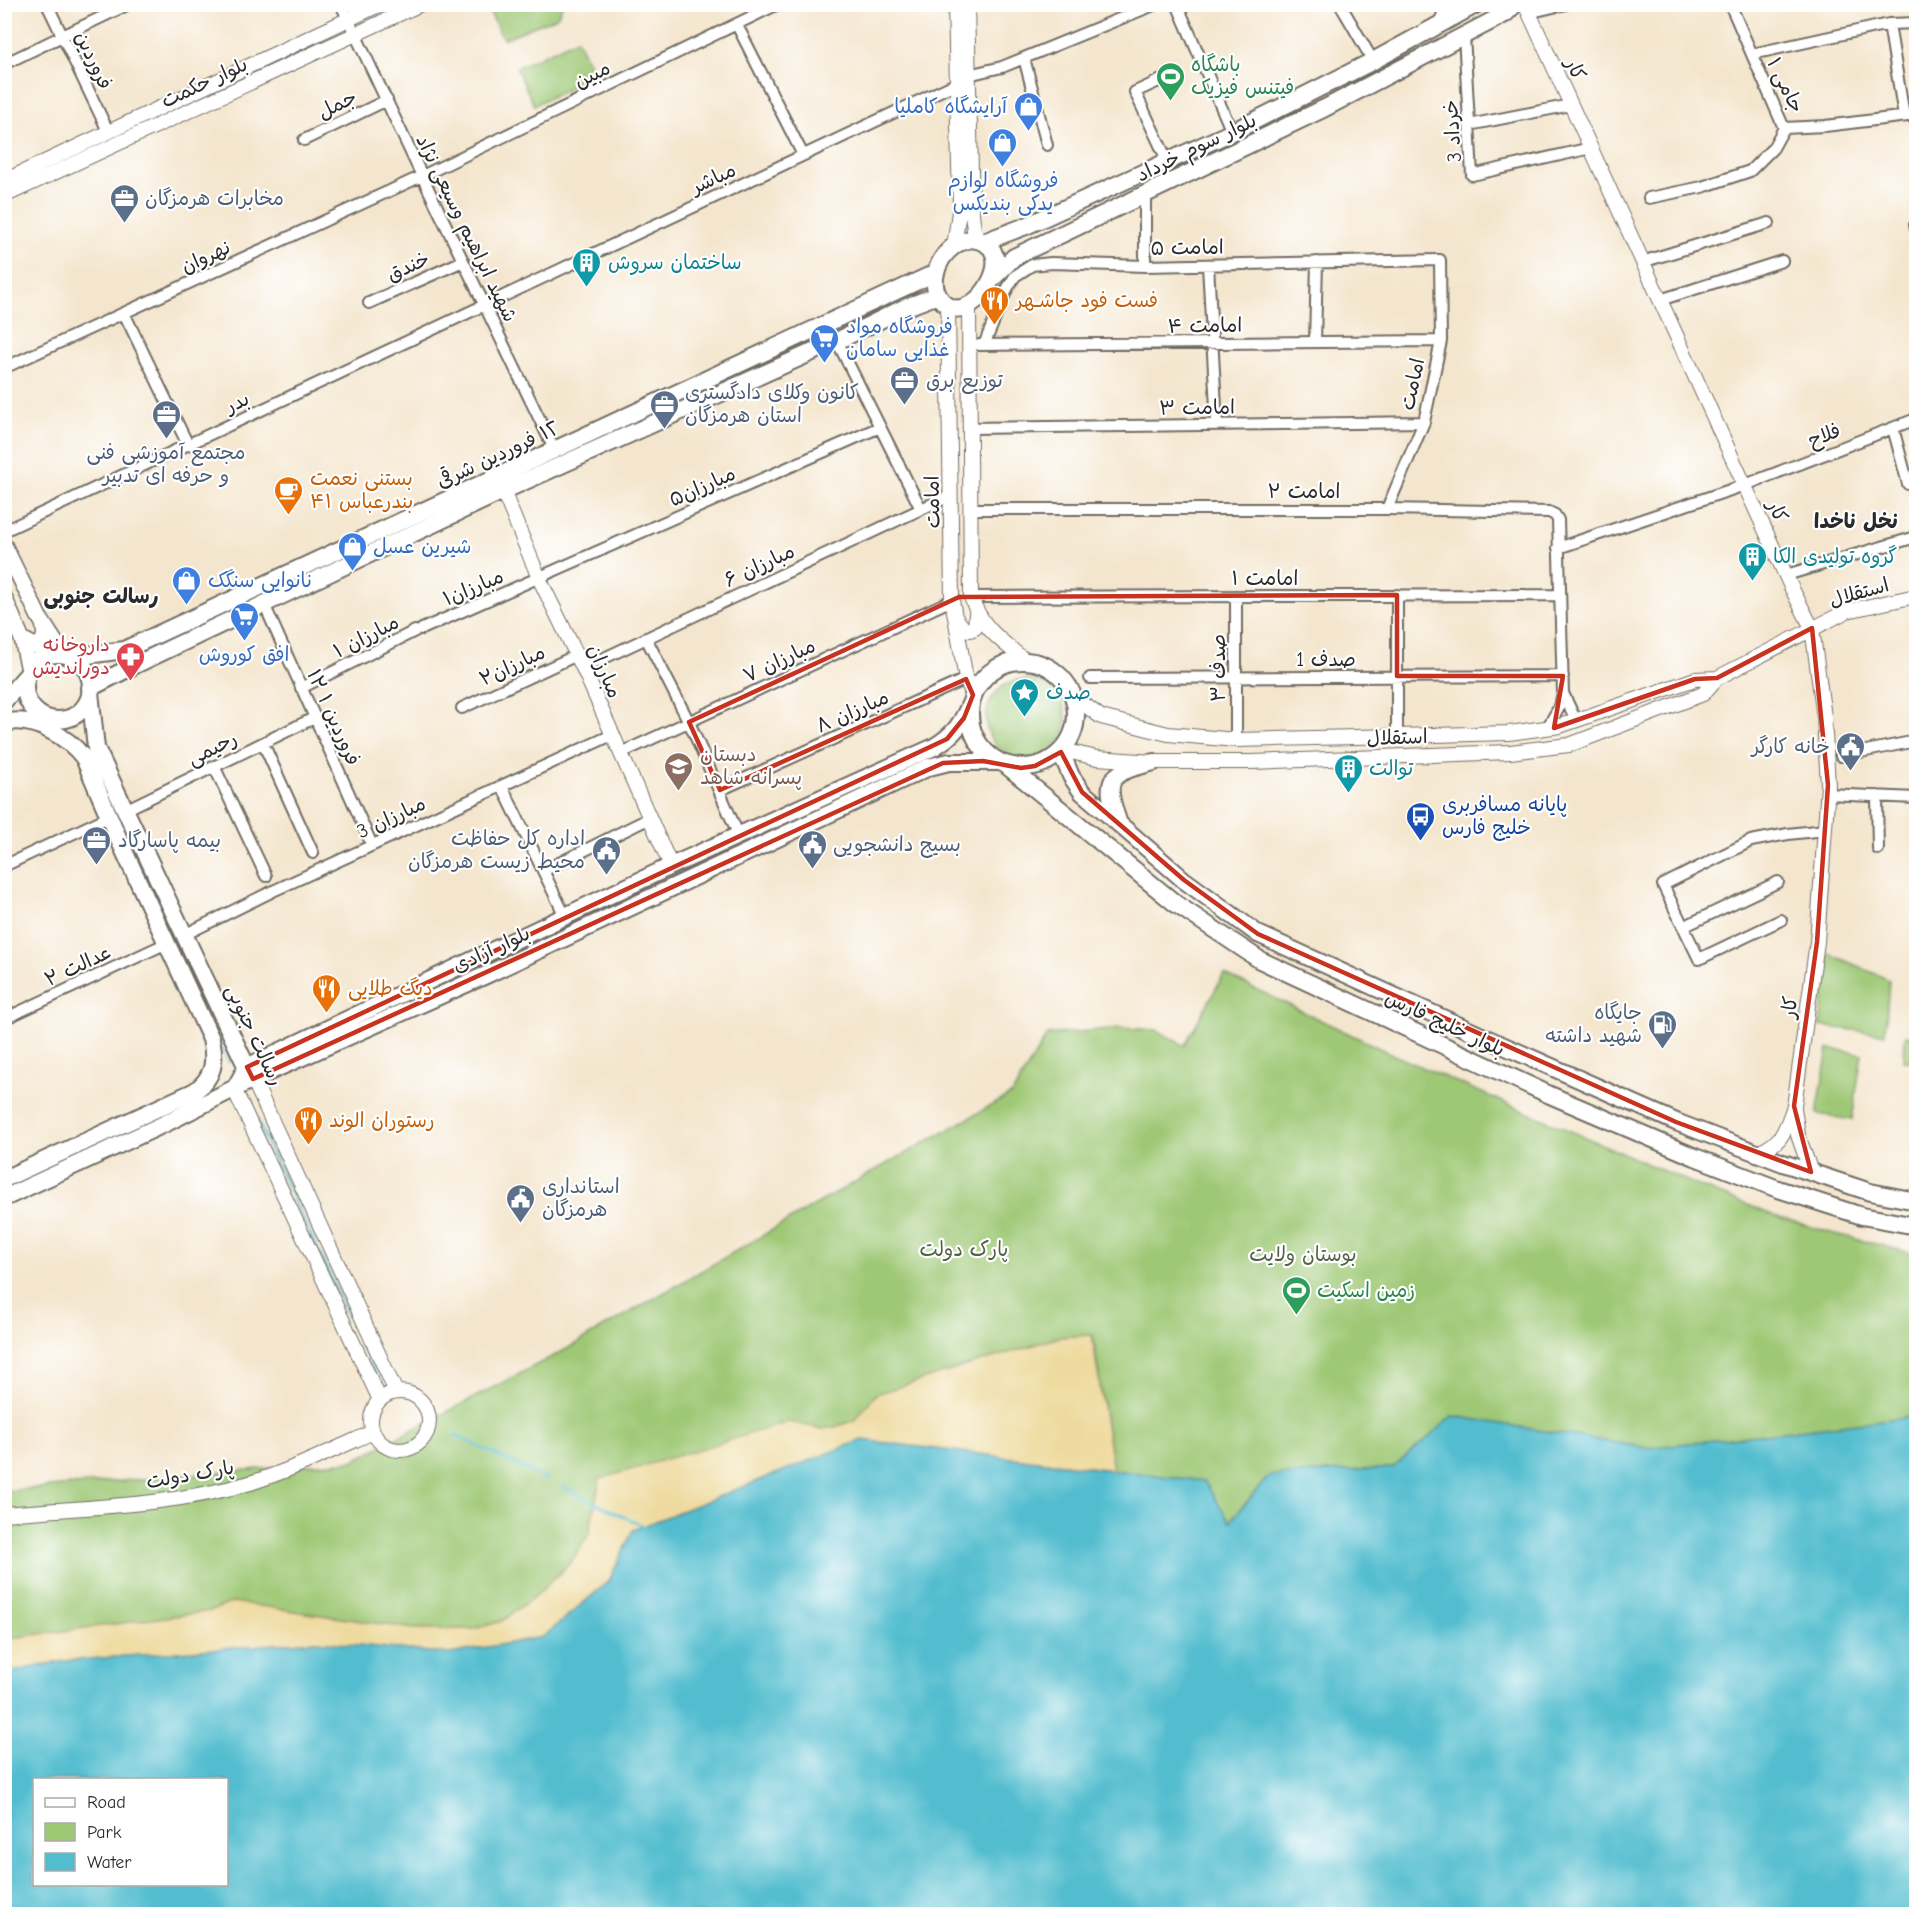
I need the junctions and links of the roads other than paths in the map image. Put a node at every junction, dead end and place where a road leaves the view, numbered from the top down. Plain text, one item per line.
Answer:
1 (47, 4) edge
2 (129, 4) edge
3 (341, 4) edge
4 (381, 4) edge
5 (421, 4) edge
6 (778, 4) edge
7 (955, 4) edge
8 (967, 4) edge
9 (1156, 4) edge
10 (1178, 4) edge
11 (1340, 4) edge
12 (1447, 4) edge
13 (1477, 4) edge
14 (1566, 4) edge
15 (1730, 4) edge
16 (1523, 7) edge
17 (754, 10) edge
18 (348, 19) junction
19 (1917, 23) edge
20 (1889, 24) junction
21 (737, 25) junction
22 (1438, 27) junction
23 (355, 34) junction
24 (1464, 35) junction
25 (63, 37) junction
26 (1752, 54) junction
27 (1024, 58) junction
28 (1373, 60) junction
29 (4, 64) edge
30 (1172, 75) dead end
31 (963, 79) junction
32 (387, 100) junction
33 (1571, 105) junction
34 (1916, 114) edge
35 (1904, 116) junction
36 (1469, 125) junction
37 (1784, 128) junction
38 (108, 131) junction
39 (1232, 132) junction
40 (304, 140) dead end
41 (1047, 145) dead end
42 (1590, 148) junction
43 (803, 155) junction
44 (1168, 162) junction
45 (422, 176) junction
46 (4, 181) edge
47 (1145, 195) junction
48 (4, 196) edge
49 (1649, 198) dead end
50 (1769, 224) dead end
51 (1026, 226) junction
52 (981, 241) junction
53 (1041, 243) junction
54 (954, 246) junction
55 (1440, 260) joint
56 (463, 261) junction
57 (1782, 261) dead end
58 (1317, 262) junction
59 (1642, 262) junction
60 (1208, 265) junction
61 (1145, 266) junction
62 (935, 273) junction
63 (992, 279) junction
64 (895, 292) junction
65 (1660, 300) junction
66 (943, 301) junction
67 (369, 303) dead end
68 (484, 305) junction
69 (969, 306) junction
70 (904, 308) junction
71 (124, 314) junction
72 (1441, 340) junction
73 (837, 341) junction
74 (1315, 342) junction
75 (1211, 343) junction
76 (969, 345) junction
77 (984, 345) junction
78 (4, 368) edge
79 (1917, 419) edge
80 (1424, 422) junction
81 (1216, 425) junction
82 (880, 427) junction
83 (970, 428) junction
84 (1893, 428) junction
85 (188, 445) junction
86 (555, 451) junction
87 (1917, 483) edge
88 (1745, 485) junction
89 (503, 491) junction
90 (951, 495) junction
91 (1387, 508) junction
92 (921, 509) junction
93 (970, 509) junction
94 (4, 531) edge
95 (1917, 537) edge
96 (4, 545) edge
97 (1558, 548) junction
98 (1786, 575) junction
99 (539, 578) junction
100 (1560, 595) junction
101 (1236, 596) junction
102 (1396, 596) junction
103 (1917, 596) edge
104 (4, 597) edge
105 (971, 597) junction
106 (952, 600) junction
107 (264, 604) junction
108 (976, 614) junction
109 (954, 615) junction
110 (43, 623) junction
111 (1812, 628) junction
112 (418, 630) joint
113 (646, 638) junction
114 (22, 639) junction
115 (124, 650) junction
116 (577, 655) junction
117 (68, 656) junction
118 (1027, 662) junction
119 (135, 665) junction
120 (583, 668) junction
121 (27, 673) junction
122 (1397, 676) junction
123 (1563, 676) junction
124 (1236, 677) junction
125 (1090, 678) dead end
126 (1717, 678) junction
127 (966, 679) junction
128 (301, 688) junction
129 (90, 690) junction
130 (1563, 693) junction
131 (1073, 696) junction
132 (972, 698) junction
133 (4, 701) edge
134 (462, 708) dead end
135 (314, 718) junction
136 (1576, 721) junction
137 (689, 722) junction
138 (4, 723) edge
139 (1547, 728) junction
140 (612, 735) junction
141 (1397, 736) junction
142 (1236, 740) junction
143 (1917, 741) edge
144 (263, 743) junction
145 (1062, 751) junction
146 (621, 753) junction
147 (1841, 756) dead end
148 (1154, 762) junction
149 (1003, 764) junction
150 (214, 766) junction
151 (98, 771) junction
152 (502, 786) junction
153 (720, 790) junction
154 (1827, 794) junction
155 (1877, 796) junction
156 (1917, 798) edge
157 (117, 813) junction
158 (650, 818) junction
159 (1119, 825) junction
160 (1825, 830) junction
161 (739, 836) junction
162 (372, 845) junction
163 (1878, 849) dead end
164 (313, 853) dead end
165 (4, 866) edge
166 (671, 866) junction
167 (543, 871) junction
168 (266, 876) dead end
169 (1778, 882) dead end
170 (162, 884) junction
171 (144, 892) junction
172 (565, 916) junction
173 (1781, 920) dead end
174 (1683, 927) junction
175 (186, 934) junction
176 (167, 943) junction
177 (206, 980) junction
178 (188, 988) junction
179 (4, 1019) edge
180 (250, 1073) junction
181 (234, 1089) junction
182 (1794, 1106) junction
183 (1758, 1154) junction
184 (1811, 1172) junction
185 (4, 1179) edge
186 (4, 1198) edge
187 (1917, 1200) edge
188 (1917, 1226) edge
189 (396, 1392) junction
190 (380, 1400) junction
191 (373, 1432) junction
192 (4, 1514) edge

1 - 25 street, فروردین
2 - 25 street
3 - 18 street, شهید ابراهیم وسیعی نژاد
4 - 18 street, بلوار حکمت
5 - 23 street, بلوار حکمت
6 - 17 street, مبین
7 - 31 street
8 - 31 street
9 - 27 street, مباشر
10 - 39 street
11 - 28 street
12 - 22 street
13 - 22 main road, بلوار سوم خرداد
14 - 16 street
15 - 26 street, جامی ۱
16 - 24 main road, بلوار سوم خرداد
16 - 33 street, کار
17 - 21 street, مبین
18 - 23 street, شهید ابراهیم وسیعی نژاد
18 - 38 street, بلوار حکمت
19 - 20 street
20 - 26 street
20 - 35 street
21 - 43 street
21 - 45 street, مبین
22 - 28 main road, بلوار سوم خرداد
23 - 32 street, شهید ابراهیم وسیعی نژاد
23 - 48 street, بلوار حکمت
24 - 36 street, خرداد 3
24 - 47 main road, بلوار سوم خرداد
25 - 29 street
25 - 38 street, فروردین
26 - 37 street, جامی ۱
27 - 31 street, مباشر
27 - 41 street
28 - 39 main road, بلوار سوم خرداد
30 - 44 street
31 - 43 street, مباشر
31 - 52 street
31 - 54 street
32 - 40 street, جمل
32 - 45 street, شهید ابراهیم وسیعی نژاد
33 - 36 street
33 - 42 street, کار
34 - 35 street, جامی ۱
35 - 37 street, جامی ۱
36 - 42 street, خرداد 3
37 - 49 street
38 - 46 street, بلوار حکمت
39 - 44 main road, بلوار سوم خرداد
42 - 59 street, کار
43 - 68 street, مباشر
44 - 51 main road, بلوار سوم خرداد
45 - 56 street, شهید ابراهیم وسیعی نژاد
45 - 71 street, نهروان
47 - 53 main road, بلوار سوم خرداد
47 - 61 street
50 - 59 street
51 - 52 main road, بلوار سوم خرداد
51 - 53 main road
52 - 54 main road
52 - 63 main road
53 - 63 main road, بلوار سوم خرداد
54 - 62 main road
55 - 58 street, امامت ۵
55 - 72 street, امامت
56 - 67 street, خندق
56 - 68 street, شهید ابراهیم وسیعی نژاد
57 - 65 street
58 - 60 street, امامت ۵
58 - 74 street
59 - 65 street, کار
60 - 61 street, امامت ۵
60 - 75 street
61 - 77 street, امامت ۵
62 - 64 main road, ١٢ فروردین شرقی
62 - 66 main road
63 - 69 main road
64 - 70 main road
64 - 86 main road, ١٢ فروردین شرقی
65 - 88 street, کار
66 - 69 main road
66 - 70 main road, ١٢ فروردین شرقی
66 - 90 street, امامت
68 - 85 street, بدر
68 - 86 street, شهید ابراهیم وسیعی نژاد
69 - 76 street, امامت
70 - 73 main road, ١٢ فروردین شرقی
71 - 78 street, نهروان
71 - 85 street
72 - 74 street, امامت ۴
72 - 80 street, امامت
73 - 82 street
73 - 89 main road, ١٢ فروردین شرقی
74 - 75 street, امامت ۴
75 - 77 street, امامت ۴
75 - 81 street
76 - 77 street, امامت ۴
76 - 83 street, امامت
79 - 84 street, فلاح
80 - 81 street, امامت ۳
80 - 91 street, امامت
81 - 83 street, امامت ۳
82 - 92 street
82 - 99 street, مبارزان۵
83 - 93 street, امامت
84 - 87 street
84 - 88 street, فلاح
85 - 94 street, بدر
86 - 115 main road, ١٢ فروردین شرقی
88 - 97 street, فلاح
88 - 98 street, کار
89 - 99 street, مبارزان
89 - 107 main road, ١٢ فروردین شرقی
90 - 92 street, مبارزان ۶
90 - 106 street, امامت
91 - 93 street, امامت ۲
91 - 97 street, امامت ۲
92 - 113 street, مبارزان ۶
93 - 105 street, امامت
95 - 98 street
96 - 110 main road
97 - 100 street, امامت ۲
98 - 111 street, کار
99 - 112 street, مبارزان۱
99 - 116 street, مبارزان
100 - 102 street, امامت ۱
100 - 123 street, امامت ۲
101 - 102 street, امامت ۱
101 - 105 street, امامت ۱
101 - 124 street, صدف ۳
102 - 122 street
103 - 111 street, استقلال
104 - 114 main road
105 - 108 street, امامت
106 - 109 street, امامت
106 - 137 street, مبارزان ۷
107 - 119 main road, ١٢ فروردین شرقی
107 - 128 street, ۱۲ فروردین ۱
108 - 109 street
108 - 118 street, امامت
109 - 127 street, امامت
110 - 114 main road
110 - 117 main road
111 - 126 street, استقلال
111 - 154 street, کار
112 - 128 street, مبارزان ۱
113 - 120 street, مبارزان ۶
113 - 137 street
114 - 121 main road
115 - 117 main road, ١٢ فروردین شرقی
115 - 119 main road
116 - 120 street, مبارزان
116 - 134 street, مبارزان۲
117 - 121 main road
117 - 129 main road
118 - 131 main road
118 - 132 main road
119 - 129 main road, ١٢ فروردین شرقی
120 - 140 street, مبارزان
121 - 129 main road
121 - 133 main road
122 - 123 street, صدف 1
122 - 124 street, صدف 1
122 - 141 street
123 - 130 street, امامت ۲
124 - 125 street, صدف 1
124 - 142 street, صدف ۳
126 - 136 street, استقلال
126 - 148 street, استقلال
127 - 132 street, امامت
127 - 153 street, مبارزان ۸
128 - 135 street, ۱۲ فروردین ۱
129 - 151 main road, رسالت جنوبی
130 - 136 street
130 - 139 street
131 - 142 street, استقلال
131 - 145 main road
132 - 149 main road
132 - 161 main road, بلوار آزادی
135 - 144 street, رحیمی
135 - 162 street, ۱۲ فروردین ۱
136 - 139 street, استقلال
137 - 146 street, مبارزان ۷
137 - 153 street
138 - 151 main road, رسالت جنوبی
139 - 141 street, استقلال
140 - 146 street, مبارزان
140 - 152 street, مبارزان 3
141 - 142 street, استقلال
143 - 147 street
144 - 150 street, رحیمی
144 - 164 street
145 - 148 street, استقلال
145 - 149 main road
145 - 159 main road, بلوار خلیج فارس
146 - 158 street, مبارزان
148 - 159 main road
149 - 180 main road, بلوار آزادی
149 - 188 main road, بلوار خلیج فارس
150 - 157 street, رحیمی
150 - 168 street
151 - 157 main road, رسالت جنوبی
152 - 162 street, مبارزان 3
152 - 167 street
153 - 161 street
154 - 155 street
154 - 160 street, کار
155 - 156 street
155 - 163 street
157 - 165 street, رحیمی
157 - 170 main road, رسالت جنوبی
157 - 171 main road, رسالت جنوبی
158 - 166 street, مبارزان
158 - 167 street
159 - 183 main road, بلوار خلیج فارس
160 - 174 street
160 - 182 street, کار
161 - 166 main road, بلوار آزادی
162 - 175 street, مبارزان 3
166 - 172 main road, بلوار آزادی
167 - 172 street
169 - 174 street
170 - 171 main road
170 - 175 main road, رسالت جنوبی
171 - 176 main road, رسالت جنوبی
172 - 180 main road, بلوار آزادی
173 - 174 street
175 - 177 main road, رسالت جنوبی
176 - 178 main road, رسالت جنوبی
176 - 179 street, عدالت ۲
177 - 178 main road
177 - 180 main road, رسالت جنوبی
178 - 185 main road
180 - 181 main road
180 - 189 street, رسالت جنوبی
181 - 186 main road
181 - 190 street
182 - 183 street
182 - 184 street
183 - 184 main road, بلوار خلیج فارس
184 - 187 main road, بلوار خلیج فارس
189 - 190 street
189 - 191 street
190 - 191 street
191 - 192 street, پارک دولت

